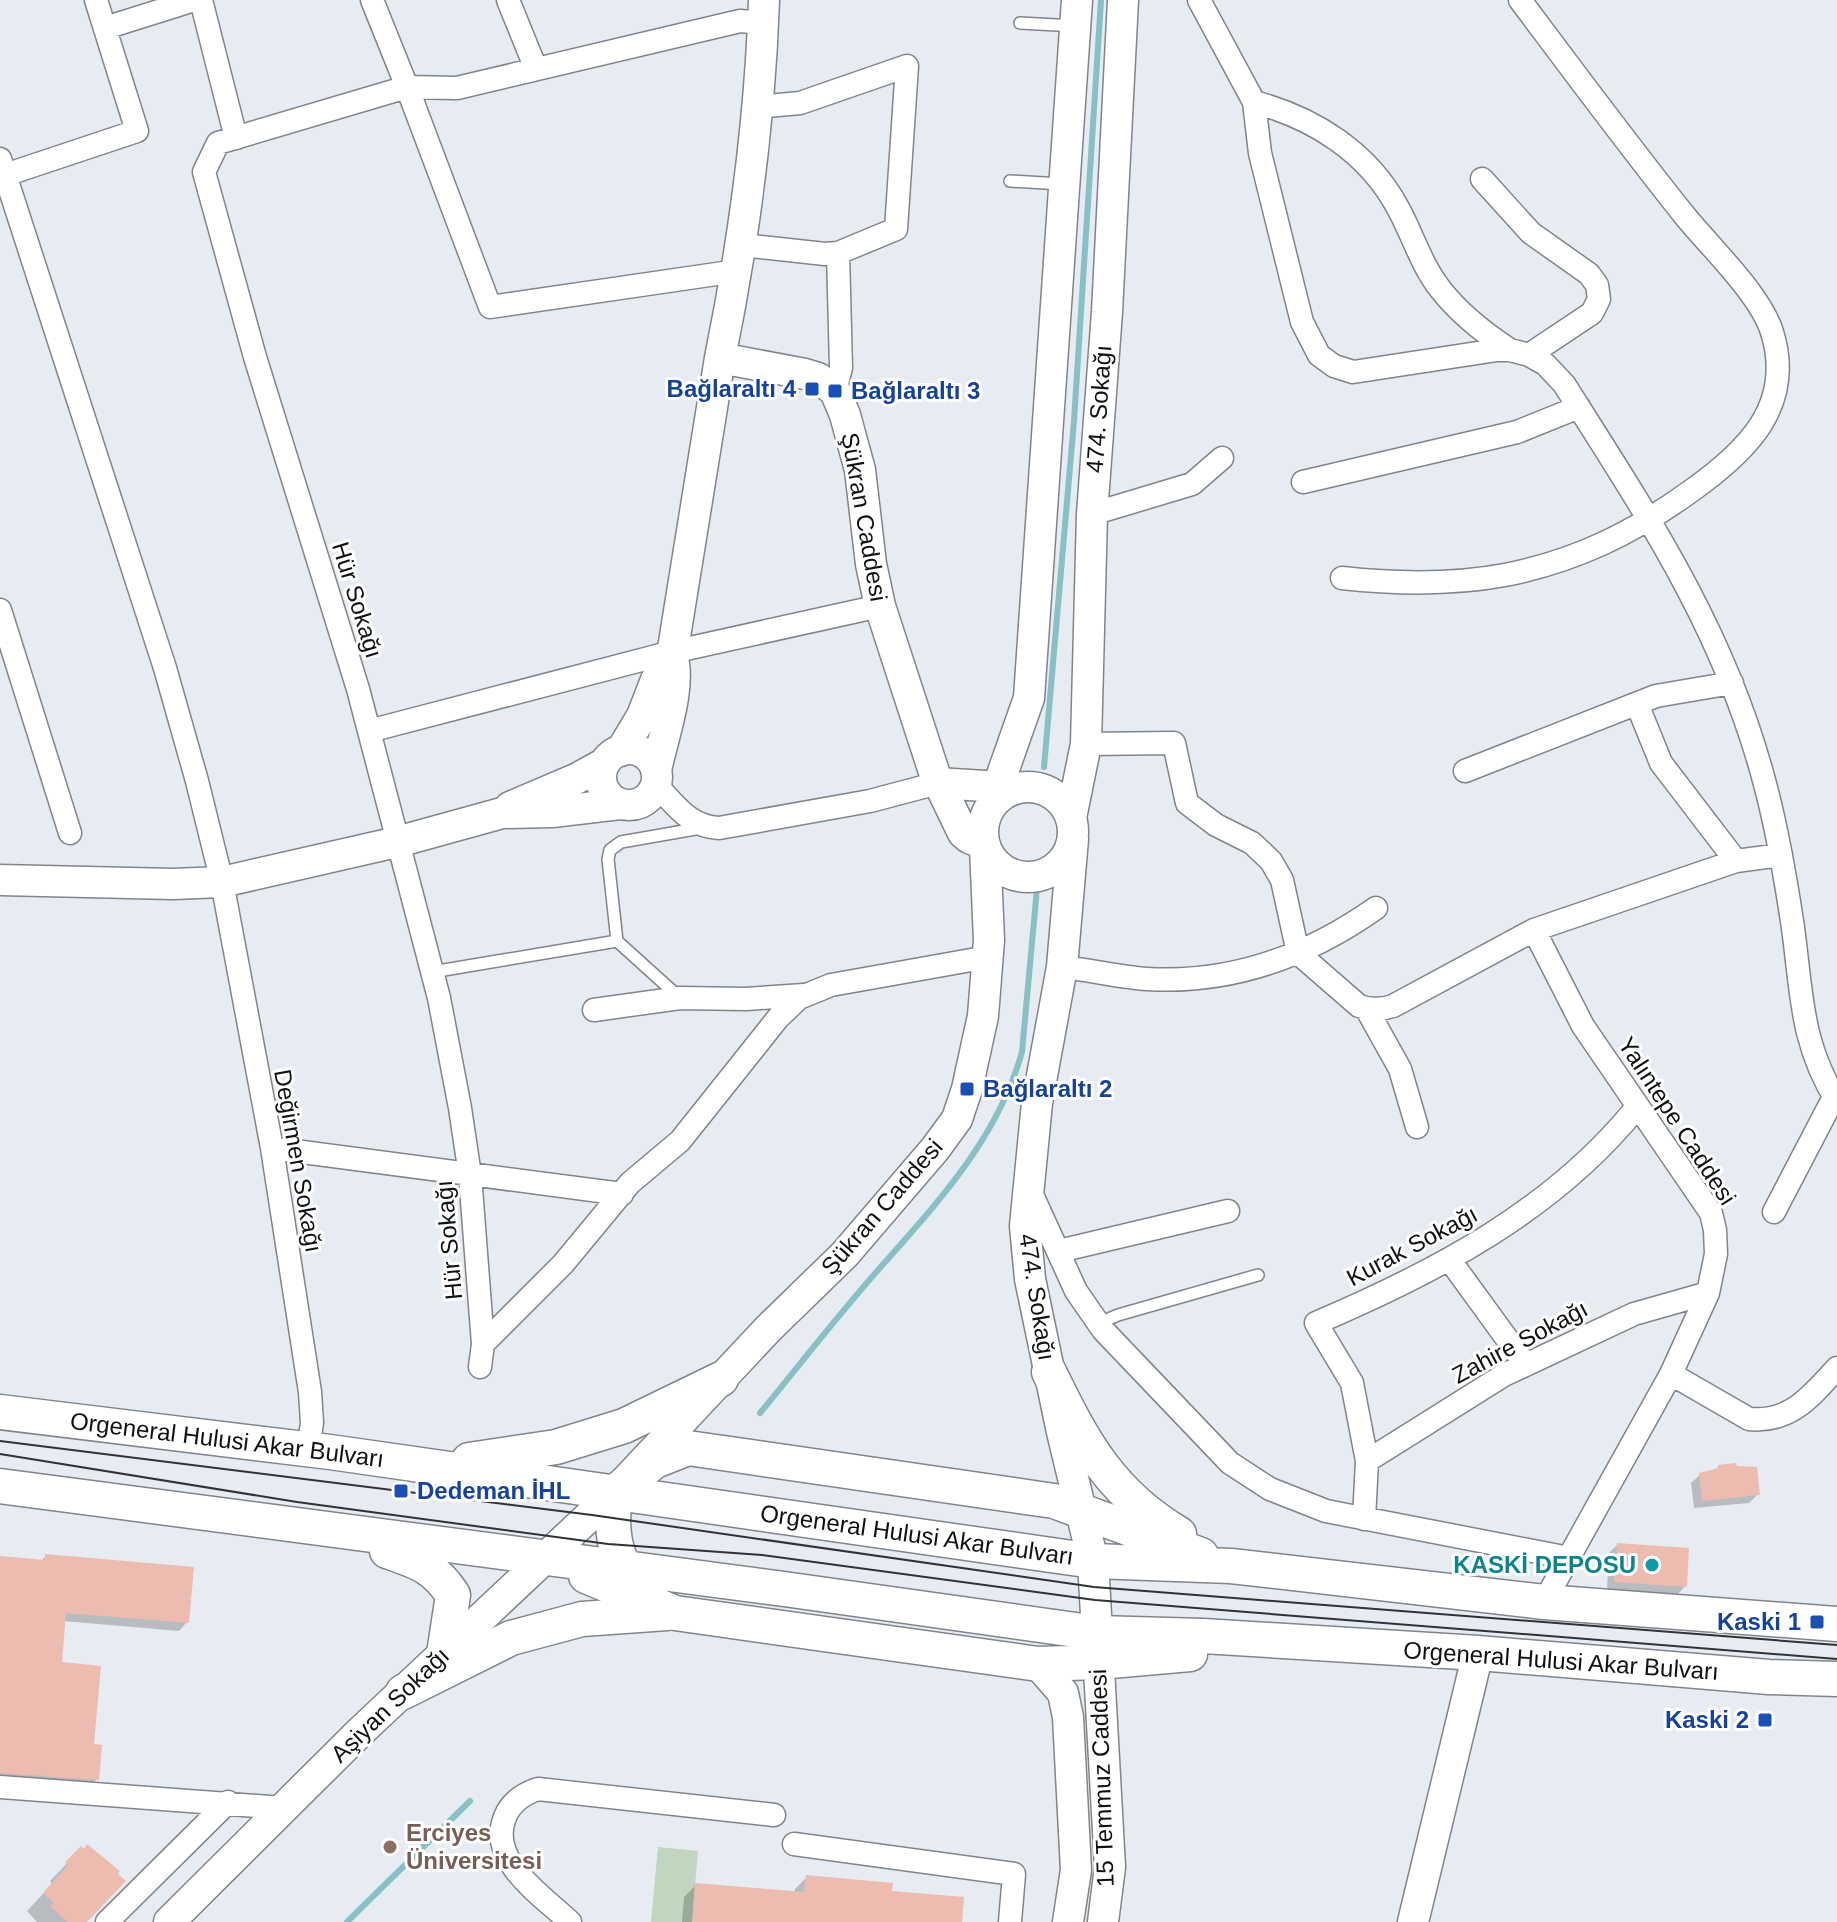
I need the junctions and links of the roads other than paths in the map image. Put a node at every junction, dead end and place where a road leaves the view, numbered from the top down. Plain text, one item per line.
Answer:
1 (96, 0) edge
2 (194, 0) edge
3 (201, 0) edge
4 (372, 0) edge
5 (508, 0) edge
6 (1123, 0) edge
7 (1199, 0) edge
8 (1520, 0) edge
9 (764, 11) edge
10 (1076, 13) edge
11 (1020, 23) dead end
12 (105, 28) junction
13 (536, 69) junction
14 (407, 87) junction
15 (1254, 102) junction
16 (757, 107) junction
17 (236, 138) junction
18 (3, 167) edge
19 (1482, 179) dead end
20 (1010, 181) dead end
21 (1065, 184) junction
22 (838, 253) junction
23 (740, 258) junction
24 (1519, 353) junction
25 (720, 358) junction
26 (835, 391) junction
27 (1579, 407) junction
28 (1222, 458) dead end
29 (1303, 482) dead end
30 (1092, 514) junction
31 (1650, 521) junction
32 (1342, 578) dead end
33 (880, 606) junction
34 (0, 610) edge
35 (672, 653) junction
36 (1732, 683) junction
37 (1637, 704) junction
38 (369, 731) junction
39 (1086, 744) junction
40 (613, 757) junction
41 (1465, 771) dead end
42 (656, 777) junction
43 (938, 783) junction
44 (1003, 793) junction
45 (620, 804) junction
46 (502, 813) junction
47 (702, 828) junction
48 (1072, 828) junction
49 (70, 833) dead end
50 (397, 842) junction
51 (985, 845) junction
52 (1781, 855) junction
53 (1736, 861) junction
54 (0, 880) edge
55 (222, 882) junction
56 (1376, 908) dead end
57 (1534, 930) junction
58 (617, 941) junction
59 (1298, 953) junction
60 (988, 957) junction
61 (1062, 967) junction
62 (432, 972) junction
63 (804, 995) junction
64 (680, 998) junction
65 (1366, 1008) junction
66 (594, 1010) dead end
67 (1836, 1099) edge
68 (1637, 1107) junction
69 (1417, 1127) dead end
70 (272, 1148) junction
71 (470, 1175) junction
72 (1028, 1186) junction
73 (622, 1194) junction
74 (1228, 1211) dead end
75 (1774, 1212) dead end
76 (1059, 1251) junction
77 (1449, 1259) junction
78 (1258, 1275) dead end
79 (1708, 1293) junction
80 (1099, 1323) junction
81 (483, 1344) junction
82 (1526, 1365) junction
83 (480, 1367) dead end
84 (1837, 1368) edge
85 (1049, 1372) junction
86 (1671, 1374) junction
87 (721, 1379) junction
88 (0, 1412) edge
89 (308, 1450) junction
90 (1367, 1461) junction
91 (420, 1464) junction
92 (0, 1486) edge
93 (615, 1492) junction
94 (1081, 1511) junction
95 (1364, 1519) junction
96 (335, 1530) junction
97 (1569, 1558) junction
98 (545, 1559) junction
99 (1093, 1561) junction
100 (1231, 1566) junction
101 (625, 1569) junction
102 (1544, 1602) junction
103 (675, 1613) junction
104 (1837, 1624) edge
105 (1098, 1648) junction
106 (1478, 1653) junction
107 (444, 1654) junction
108 (1038, 1664) junction
109 (1837, 1679) edge
110 (403, 1692) junction
111 (0, 1787) edge
112 (228, 1802) junction
113 (283, 1808) junction
114 (774, 1815) dead end
115 (794, 1844) dead end
116 (107, 1922) edge
117 (169, 1922) edge
118 (570, 1922) edge
119 (1010, 1922) edge
120 (1068, 1922) edge
121 (1103, 1922) edge
122 (1413, 1922) edge

1 - 12 street
2 - 12 street
3 - 17 street
4 - 14 street
5 - 13 street
6 - 30 street, 474. Sokağı
7 - 15 street
8 - 31 street
9 - 13 street, Hür Sokağı
9 - 16 street
10 - 11 lane
10 - 21 street, 474. Sokağı
12 - 18 street
13 - 14 street, Hür Sokağı
14 - 17 street, Hür Sokağı
14 - 23 street
15 - 24 street
15 - 24 street
16 - 22 street
16 - 23 street
17 - 38 street, Hür Sokağı
18 - 55 street, Değirmen Sokağı
19 - 24 street
20 - 21 lane
21 - 44 street, 474. Sokağı
22 - 23 street
22 - 26 street
23 - 25 street
24 - 27 street
25 - 26 street
25 - 35 street
26 - 33 street, Şükran Caddesi
27 - 29 street
27 - 31 street
28 - 30 street
30 - 39 street, 474. Sokağı
31 - 32 street
31 - 36 street
33 - 35 street
33 - 43 street, Şükran Caddesi
34 - 49 street
35 - 38 street
35 - 40 street
35 - 42 street
36 - 37 street
36 - 52 street
37 - 41 street
37 - 53 street
38 - 50 street, Hür Sokağı
39 - 48 street, 474. Sokağı
39 - 59 street
40 - 42 street
40 - 45 street
40 - 46 street
42 - 45 street
42 - 47 street
43 - 44 street
43 - 47 street
43 - 51 street, Şükran Caddesi
44 - 48 street
44 - 51 street
45 - 46 street
46 - 50 street
47 - 58 lane
48 - 51 street
48 - 61 street, 474. Sokağı
50 - 55 street
50 - 62 street, Hür Sokağı
51 - 60 street, Şükran Caddesi
52 - 53 street
52 - 67 street
53 - 57 street
54 - 55 street
55 - 70 street, Değirmen Sokağı
56 - 59 street
57 - 65 street
57 - 68 street, Yalıntepe Caddesi
58 - 62 lane
58 - 64 lane
59 - 61 street
59 - 65 street
60 - 63 street
60 - 87 street, Şükran Caddesi
61 - 72 street, 474. Sokağı
62 - 71 street, Hür Sokağı
63 - 64 street
63 - 73 street
64 - 66 street
65 - 69 street
67 - 75 street
68 - 77 street, Kurak Sokağı
68 - 79 street, Yalıntepe Caddesi
70 - 71 street
70 - 89 street, Değirmen Sokağı
71 - 73 street
71 - 81 street, Hür Sokağı
72 - 76 street
72 - 85 street, 474. Sokağı
73 - 81 street
74 - 76 street
76 - 80 street
77 - 82 street
77 - 90 street, Kurak Sokağı
78 - 80 lane
79 - 82 street, Zahire Sokağı
79 - 86 street, Yalıntepe Caddesi
80 - 95 street
81 - 83 street, Hür Sokağı
82 - 90 street, Zahire Sokağı
84 - 86 street
85 - 94 street, 474. Sokağı
85 - 100 main road
86 - 97 street, Yalıntepe Caddesi
87 - 91 main road
87 - 93 street, Şükran Caddesi
88 - 89 main road, Orgeneral Hulusi Akar Bulvarı
89 - 91 main road, Orgeneral Hulusi Akar Bulvarı
90 - 95 street
91 - 93 main road, Orgeneral Hulusi Akar Bulvarı
92 - 96 main road
93 - 94 main road
93 - 98 street, Aşiyan Sokağı
93 - 99 main road, Orgeneral Hulusi Akar Bulvarı
93 - 101 main road
94 - 99 street, 474. Sokağı
94 - 100 main road
95 - 97 street
96 - 98 main road
96 - 107 main road
97 - 102 street, Yalıntepe Caddesi
98 - 101 main road
98 - 103 main road
98 - 107 street, Aşiyan Sokağı
99 - 100 main road, Orgeneral Hulusi Akar Bulvarı
99 - 105 street, 15 Temmuz Caddesi
100 - 102 main road, Orgeneral Hulusi Akar Bulvarı
101 - 105 main road
102 - 104 main road, Orgeneral Hulusi Akar Bulvarı
103 - 108 main road
103 - 110 main road
105 - 106 main road, Orgeneral Hulusi Akar Bulvarı
105 - 108 main road
105 - 121 street, 15 Temmuz Caddesi
106 - 109 main road, Orgeneral Hulusi Akar Bulvarı
106 - 122 street
107 - 110 street, Aşiyan Sokağı
108 - 120 street, 15 Temmuz Caddesi
110 - 113 street, Aşiyan Sokağı
111 - 112 street
112 - 113 street
112 - 116 street
113 - 117 street, Aşiyan Sokağı
114 - 118 street
115 - 119 street

